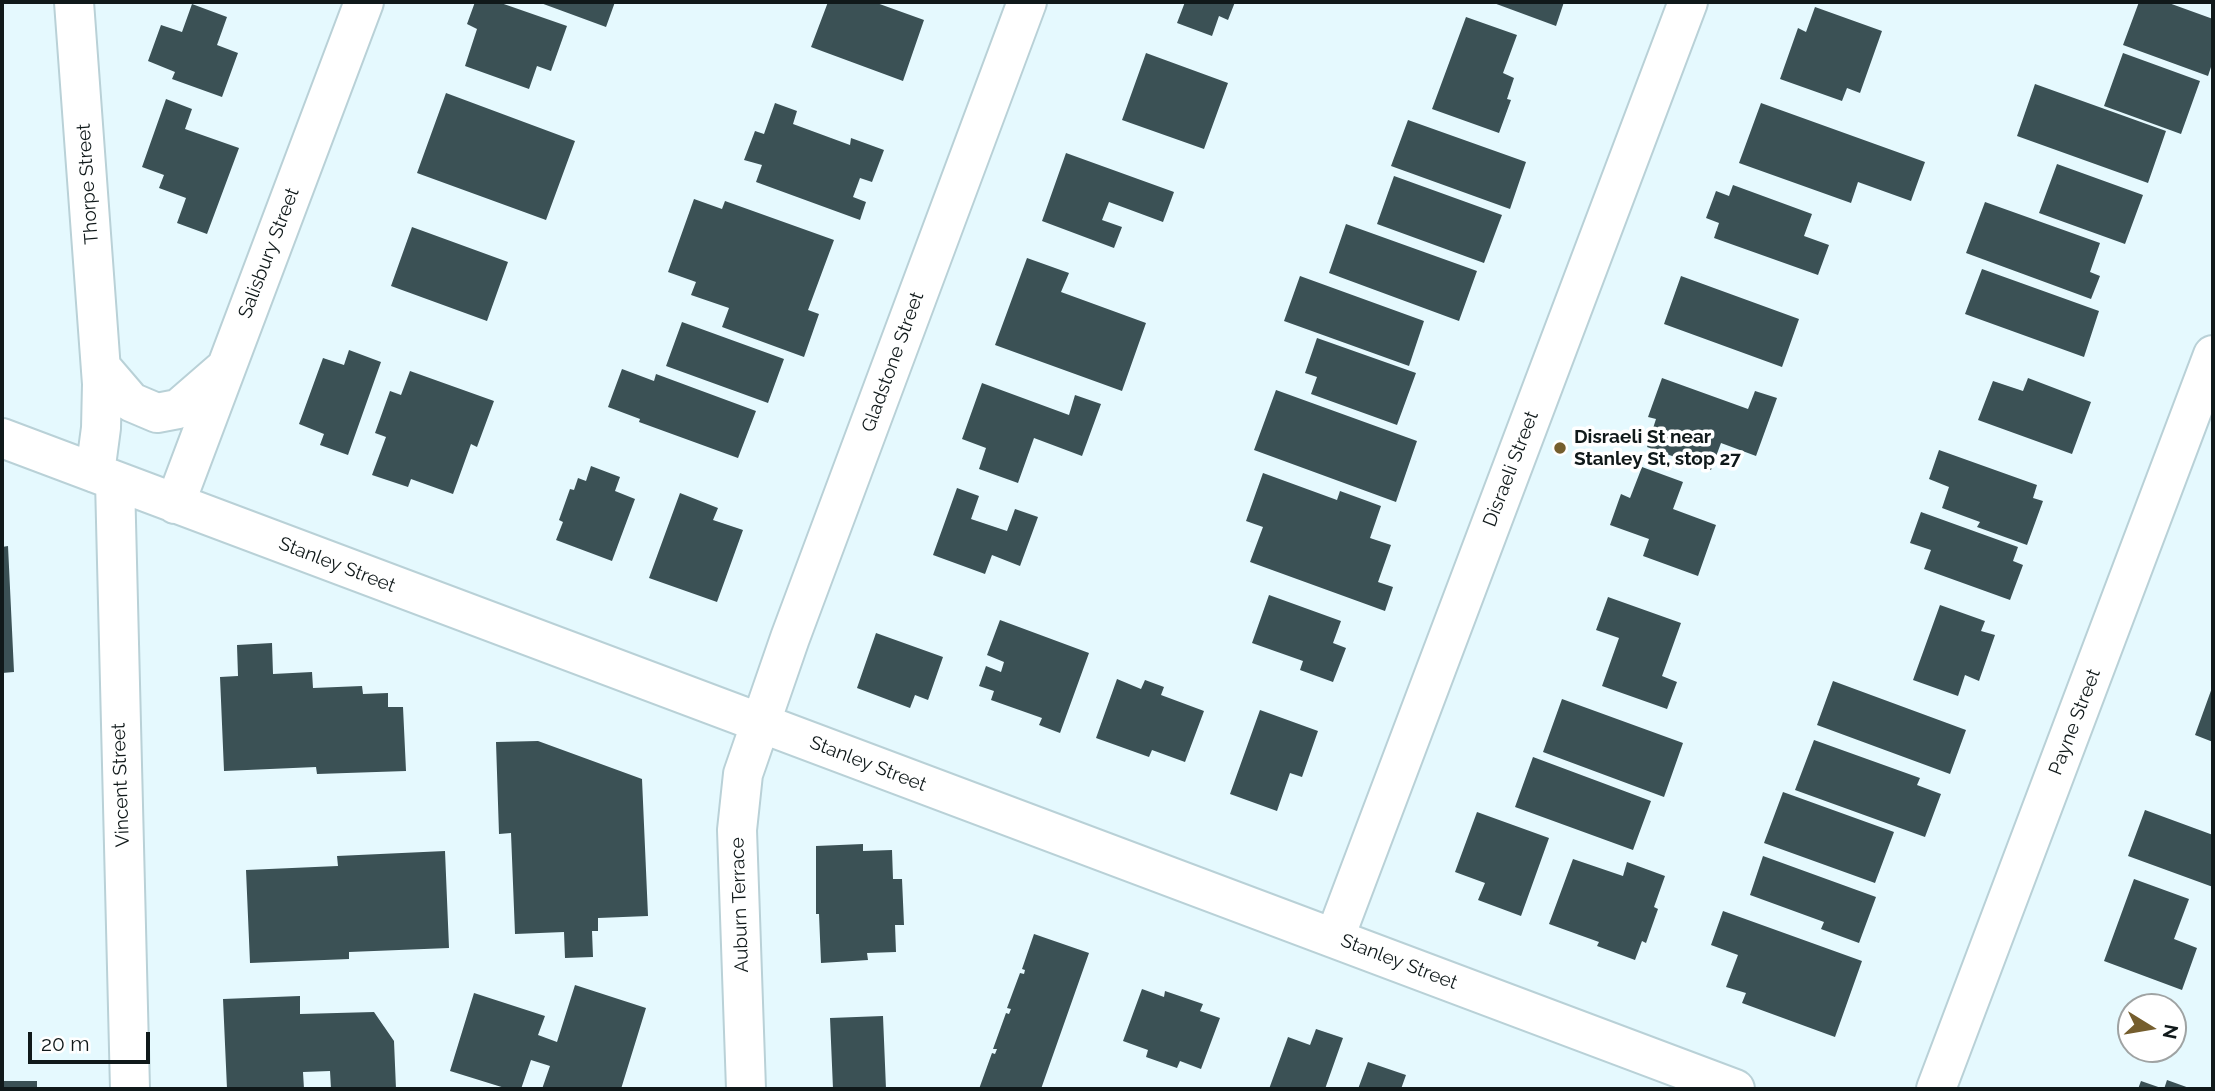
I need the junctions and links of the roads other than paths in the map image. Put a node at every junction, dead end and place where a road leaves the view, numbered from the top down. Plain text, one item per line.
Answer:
1 (74, 2) edge
2 (364, 2) edge
3 (1027, 2) edge
4 (1688, 2) edge
5 (2213, 355) edge
6 (101, 367) junction
7 (226, 367) junction
8 (2, 438) edge
9 (105, 477) junction
10 (175, 504) junction
11 (760, 723) junction
12 (1335, 937) junction
13 (130, 1089) edge
14 (746, 1089) edge
15 (1735, 1089) edge
16 (1936, 1089) edge

1 - 6 street, Thorpe Street
2 - 7 street, Salisbury Street
3 - 11 street, Gladstone Street
4 - 12 street, Disraeli Street
5 - 16 street, Payne Street
6 - 7 street
6 - 9 street, Thorpe Street
7 - 10 street, Salisbury Street
8 - 9 street, Stanley Street
9 - 10 street, Stanley Street
9 - 13 street, Vincent Street
10 - 11 street, Stanley Street
11 - 12 street, Stanley Street
11 - 14 street, Auburn Terrace
12 - 15 street, Stanley Street

